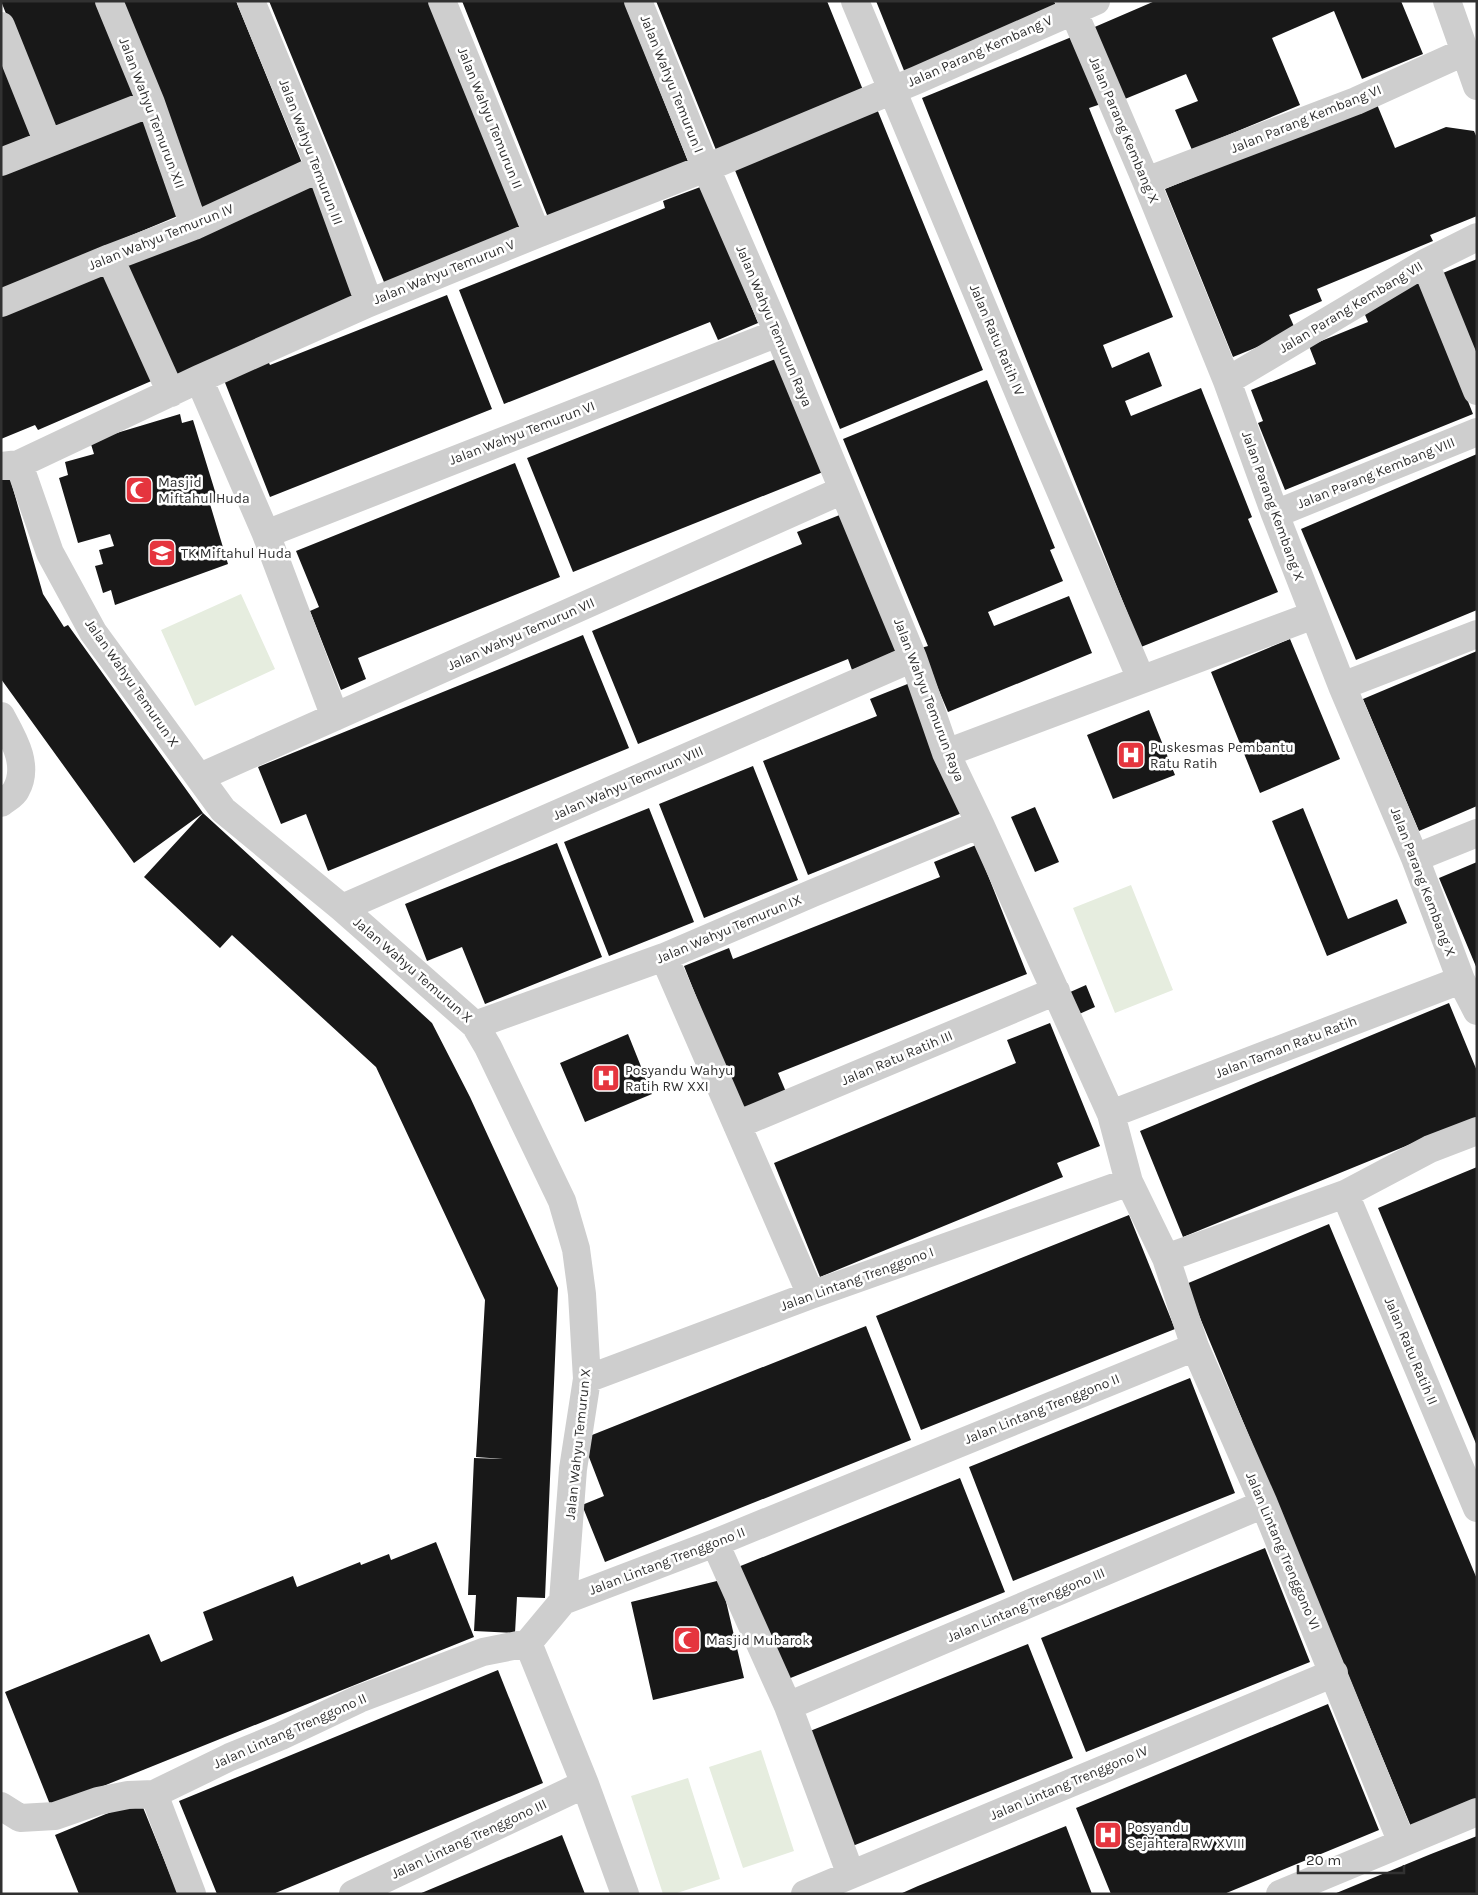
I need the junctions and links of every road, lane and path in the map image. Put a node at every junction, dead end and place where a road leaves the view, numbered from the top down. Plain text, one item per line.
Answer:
1 (109, 1) edge
2 (250, 1) edge
3 (442, 1) edge
4 (638, 1) edge
5 (855, 1) edge
6 (1447, 1) edge
7 (1079, 4) edge
8 (1, 26) edge
9 (1464, 52) junction
10 (1477, 86) edge
11 (892, 89) junction
12 (151, 103) junction
13 (48, 143) junction
14 (1, 162) edge
15 (320, 168) junction
16 (706, 168) junction
17 (1146, 181) junction
18 (194, 226) junction
19 (537, 234) junction
20 (1477, 237) edge
21 (110, 258) junction
22 (1425, 263) junction
23 (1, 303) edge
24 (368, 303) junction
25 (778, 333) junction
26 (200, 379) junction
27 (1227, 381) junction
28 (1477, 391) edge
29 (171, 392) junction
30 (1477, 432) edge
31 (10, 465) edge
32 (843, 490) junction
33 (1275, 514) junction
34 (266, 534) junction
35 (1314, 615) junction
36 (1477, 634) edge
37 (913, 658) junction
38 (1141, 678) junction
39 (1342, 686) junction
40 (1, 716) edge
41 (335, 717) junction
42 (946, 753) junction
43 (200, 778) junction
44 (1, 803) edge
45 (980, 824) junction
46 (1477, 832) edge
47 (1415, 858) junction
48 (342, 908) junction
49 (664, 957) junction
50 (1460, 980) junction
51 (1056, 991) junction
52 (1477, 1011) edge
53 (475, 1025) junction
54 (1111, 1114) junction
55 (737, 1124) junction
56 (1477, 1131) edge
57 (1129, 1182) junction
58 (1345, 1194) junction
59 (1166, 1258) junction
60 (811, 1295) junction
61 (1196, 1347) junction
62 (587, 1379) junction
63 (1264, 1504) junction
64 (1477, 1508) edge
65 (715, 1543) junction
66 (563, 1601) junction
67 (528, 1643) junction
68 (1334, 1673) junction
69 (788, 1706) junction
70 (585, 1784) junction
71 (154, 1794) junction
72 (10, 1812) edge
73 (1477, 1812) edge
74 (1402, 1843) junction
75 (851, 1875) junction
76 (192, 1894) edge
77 (353, 1894) edge
78 (625, 1894) edge
79 (805, 1894) edge
80 (1280, 1894) edge

1 - 12 street, Jalan Wahyu Temurun XII
2 - 15 street, Jalan Wahyu Temurun III
3 - 19 street, Jalan Wahyu Temurun II
4 - 16 street, Jalan Wahyu Temurun I
5 - 11 street, Jalan Ratu Ratih IV
6 - 9 street
7 - 11 street, Jalan Parang Kembang V
7 - 17 street, Jalan Parang Kembang X
8 - 13 street
9 - 10 street
9 - 17 street, Jalan Parang Kembang VI
11 - 16 street, Jalan Wahyu Temurun V
11 - 38 street, Jalan Ratu Ratih IV
12 - 13 street
12 - 18 street, Jalan Wahyu Temurun XII
13 - 14 street
15 - 18 street, Jalan Wahyu Temurun IV
15 - 24 street, Jalan Wahyu Temurun III
16 - 19 street, Jalan Wahyu Temurun V
16 - 25 street, Jalan Wahyu Temurun Raya
17 - 27 street, Jalan Parang Kembang X
18 - 21 street, Jalan Wahyu Temurun IV
19 - 24 street, Jalan Wahyu Temurun V
20 - 22 street, Jalan Parang Kembang VII
21 - 23 street, Jalan Wahyu Temurun IV
21 - 29 street
22 - 27 street, Jalan Parang Kembang VII
22 - 28 street
24 - 26 street, Jalan Wahyu Temurun V
25 - 32 street, Jalan Wahyu Temurun Raya
25 - 34 street, Jalan Wahyu Temurun VI
26 - 29 street, Jalan Wahyu Temurun V
26 - 34 street
27 - 33 street, Jalan Parang Kembang X
29 - 31 street, Jalan Wahyu Temurun V
30 - 33 street, Jalan Parang Kembang VIII
31 - 43 street, Jalan Wahyu Temurun X
32 - 37 street, Jalan Wahyu Temurun Raya
32 - 41 street, Jalan Wahyu Temurun VII
33 - 35 street, Jalan Parang Kembang X
34 - 41 street
35 - 38 street
35 - 39 street, Jalan Parang Kembang X
36 - 39 street
37 - 42 street, Jalan Wahyu Temurun Raya
37 - 48 street, Jalan Wahyu Temurun VIII
38 - 42 street
39 - 47 street, Jalan Parang Kembang X
40 - 44 street
41 - 43 street, Jalan Wahyu Temurun VII
42 - 45 street, Jalan Wahyu Temurun Raya
43 - 48 street, Jalan Wahyu Temurun X
45 - 49 street, Jalan Wahyu Temurun IX
45 - 51 street, Jalan Wahyu Temurun Raya
46 - 47 street
47 - 50 street, Jalan Parang Kembang X
48 - 53 street, Jalan Wahyu Temurun X
49 - 53 street, Jalan Wahyu Temurun IX
49 - 55 street
50 - 52 street, Jalan Parang Kembang X
50 - 54 street, Jalan Taman Ratu Ratih
51 - 54 street, Jalan Wahyu Temurun Raya
51 - 55 street, Jalan Ratu Ratih III
53 - 62 street, Jalan Wahyu Temurun X
54 - 57 street, Jalan Wahyu Temurun Raya
55 - 60 street
56 - 58 street
57 - 59 street, Jalan Wahyu Temurun Raya
57 - 60 street, Jalan Lintang Trenggono I
58 - 59 street
58 - 64 street, Jalan Ratu Ratih II
59 - 61 street, Jalan Lintang Trenggono VI
60 - 62 street, Jalan Lintang Trenggono I
61 - 63 street, Jalan Lintang Trenggono VI
61 - 65 street, Jalan Lintang Trenggono II
62 - 66 street, Jalan Wahyu Temurun X
63 - 68 street, Jalan Lintang Trenggono VI
63 - 69 street, Jalan Lintang Trenggono III
65 - 66 street, Jalan Lintang Trenggono II
65 - 69 street
66 - 67 street, Jalan Lintang Trenggono II
67 - 70 street
67 - 71 street, Jalan Lintang Trenggono II
68 - 74 street, Jalan Lintang Trenggono VI
68 - 75 street, Jalan Lintang Trenggono IV
69 - 75 street
70 - 77 street, Jalan Lintang Trenggono III
70 - 78 street
71 - 72 street
71 - 76 street
73 - 74 street
74 - 80 street
75 - 79 street, Jalan Lintang Trenggono IV

